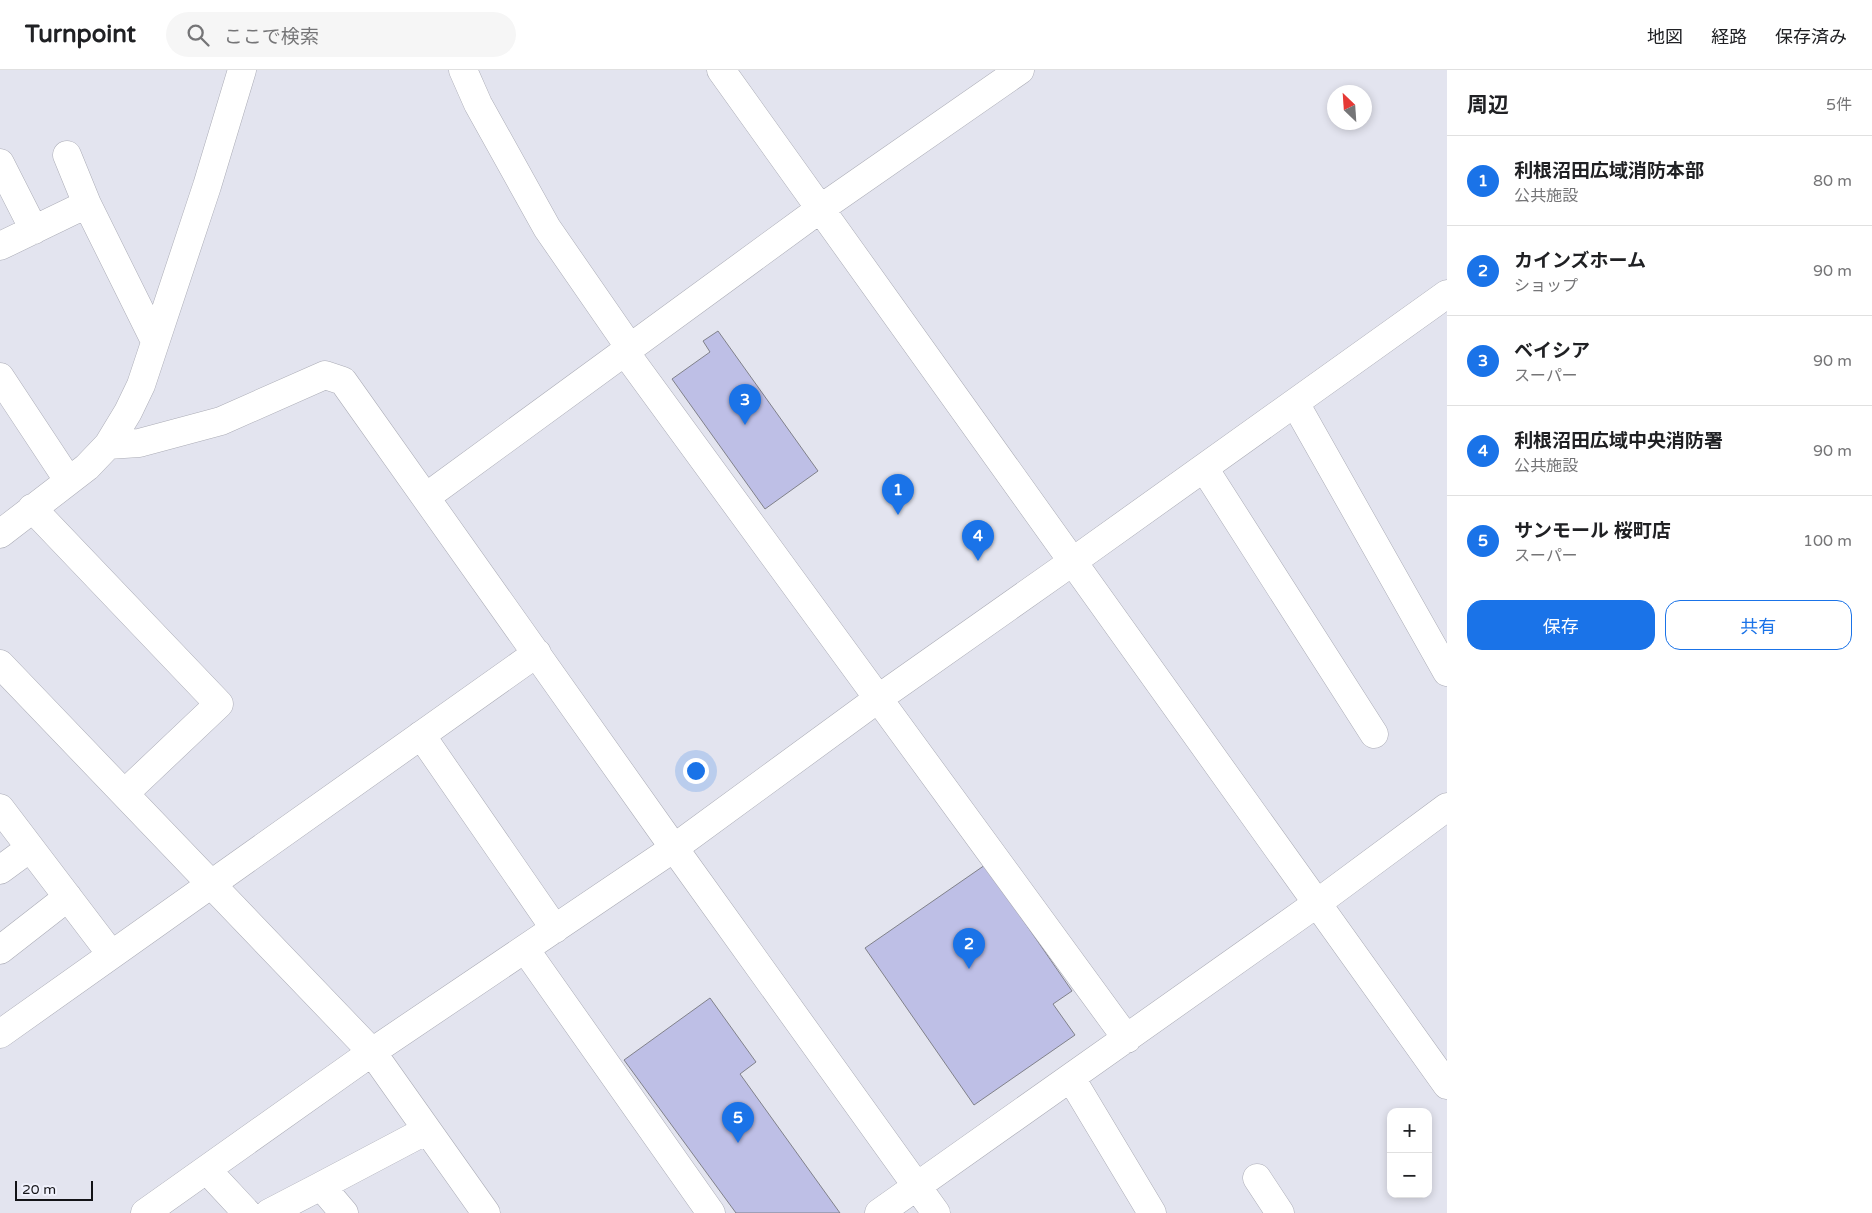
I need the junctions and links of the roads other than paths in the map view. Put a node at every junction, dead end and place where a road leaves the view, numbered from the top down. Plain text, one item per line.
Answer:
1 (242, 70) edge
2 (463, 70) edge
3 (721, 70) edge
4 (1020, 70) edge
5 (67, 155) dead end
6 (0, 163) edge
7 (87, 204) junction
8 (820, 209) junction
9 (34, 230) junction
10 (0, 246) edge
11 (1447, 294) edge
12 (155, 341) junction
13 (628, 350) junction
14 (0, 378) edge
15 (1295, 403) junction
16 (108, 445) junction
17 (1204, 468) junction
18 (68, 480) junction
19 (426, 497) junction
20 (32, 508) junction
21 (0, 534) edge
22 (1072, 562) junction
23 (537, 653) junction
24 (0, 664) edge
25 (1447, 672) edge
26 (879, 698) junction
27 (1374, 734) dead end
28 (421, 735) junction
29 (125, 793) junction
30 (1447, 807) edge
31 (0, 808) edge
32 (30, 848) junction
33 (674, 848) junction
34 (0, 870) edge
35 (211, 883) junction
36 (68, 898) junction
37 (1316, 904) junction
38 (555, 929) junction
39 (524, 949) junction
40 (0, 950) edge
41 (111, 954) junction
42 (0, 1034) edge
43 (1126, 1039) junction
44 (372, 1052) junction
45 (1071, 1078) junction
46 (1447, 1085) edge
47 (427, 1130) junction
48 (207, 1170) junction
49 (1257, 1178) dead end
50 (321, 1186) junction
51 (917, 1186) junction
52 (145, 1213) edge
53 (247, 1213) edge
54 (269, 1213) edge
55 (344, 1213) edge
56 (486, 1213) edge
57 (711, 1213) edge
58 (879, 1213) edge
59 (936, 1213) edge
60 (1152, 1213) edge
61 (1280, 1213) edge

1 - 12 street
2 - 13 street
3 - 8 street
4 - 8 street
5 - 7 street
6 - 9 street
7 - 9 street
7 - 12 street
8 - 13 street
8 - 22 street
9 - 10 street
11 - 15 street
12 - 16 street
13 - 19 street
13 - 26 street
14 - 18 street
15 - 17 street
15 - 25 street
16 - 18 street
16 - 19 street
17 - 22 street
17 - 27 street
18 - 20 street
19 - 23 street
20 - 21 street
20 - 29 street
22 - 26 street
22 - 37 street
23 - 28 street
23 - 33 street
24 - 29 street
26 - 33 street
26 - 43 street
28 - 35 street
28 - 38 street
29 - 35 street
30 - 37 street
31 - 32 street
32 - 34 street
32 - 36 street
33 - 38 street
33 - 51 street
35 - 41 street
35 - 44 street
36 - 40 street
36 - 41 street
37 - 43 street
37 - 46 street
38 - 39 street
39 - 44 street
39 - 57 street
41 - 42 street
43 - 45 street
44 - 47 street
44 - 48 street
45 - 51 street
45 - 60 street
47 - 50 street
47 - 56 street
48 - 52 street
48 - 53 street
49 - 61 street
50 - 54 street
50 - 55 street
51 - 58 street
51 - 59 street

